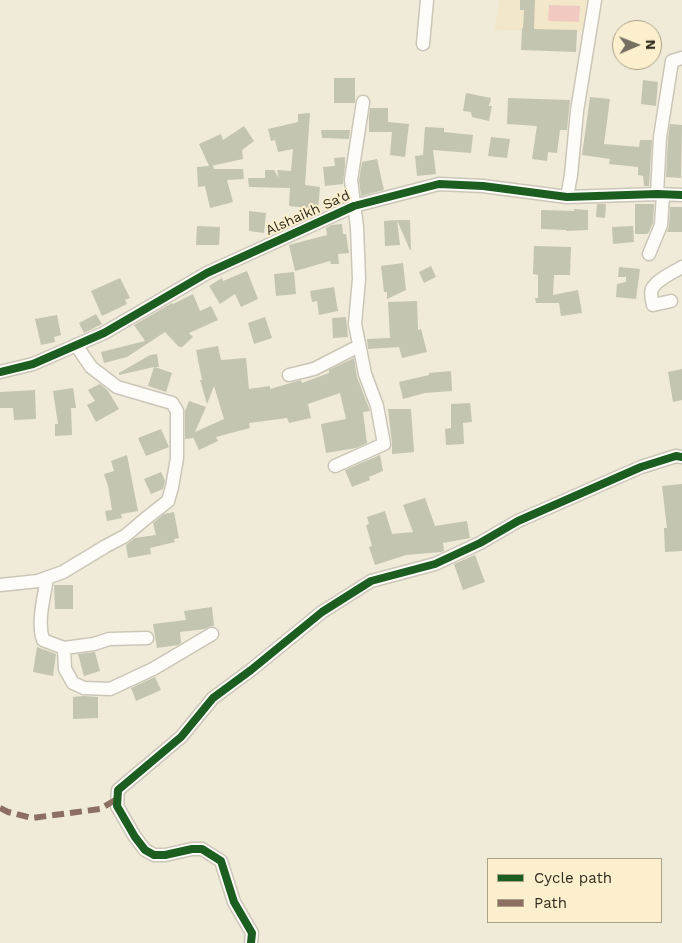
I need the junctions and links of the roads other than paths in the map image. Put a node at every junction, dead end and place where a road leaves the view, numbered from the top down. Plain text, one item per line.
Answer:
1 (427, 0) edge
2 (596, 0) edge
3 (423, 44) dead end
4 (682, 58) edge
5 (363, 102) dead end
6 (660, 194) junction
7 (682, 195) edge
8 (567, 197) junction
9 (354, 206) junction
10 (649, 254) dead end
11 (682, 267) edge
12 (671, 301) dead end
13 (76, 345) junction
14 (359, 346) junction
15 (0, 372) edge
16 (289, 376) dead end
17 (682, 457) edge
18 (335, 466) dead end
19 (48, 578) junction
20 (0, 585) edge
21 (212, 634) dead end
22 (147, 638) dead end
23 (64, 648) junction
24 (251, 943) edge

1 - 3 street
2 - 8 street
4 - 6 street
5 - 9 street
6 - 7 street, Alshaikh Sa'd
6 - 8 street, Alshaikh Sa'd
6 - 10 street
8 - 9 street, Alshaikh Sa'd
9 - 13 street, Alshaikh Sa'd
9 - 14 street
11 - 12 street
13 - 15 street, Alshaikh Sa'd
13 - 19 street
14 - 16 street
14 - 18 street
17 - 24 street
19 - 20 street
19 - 23 street
21 - 23 street
22 - 23 street

